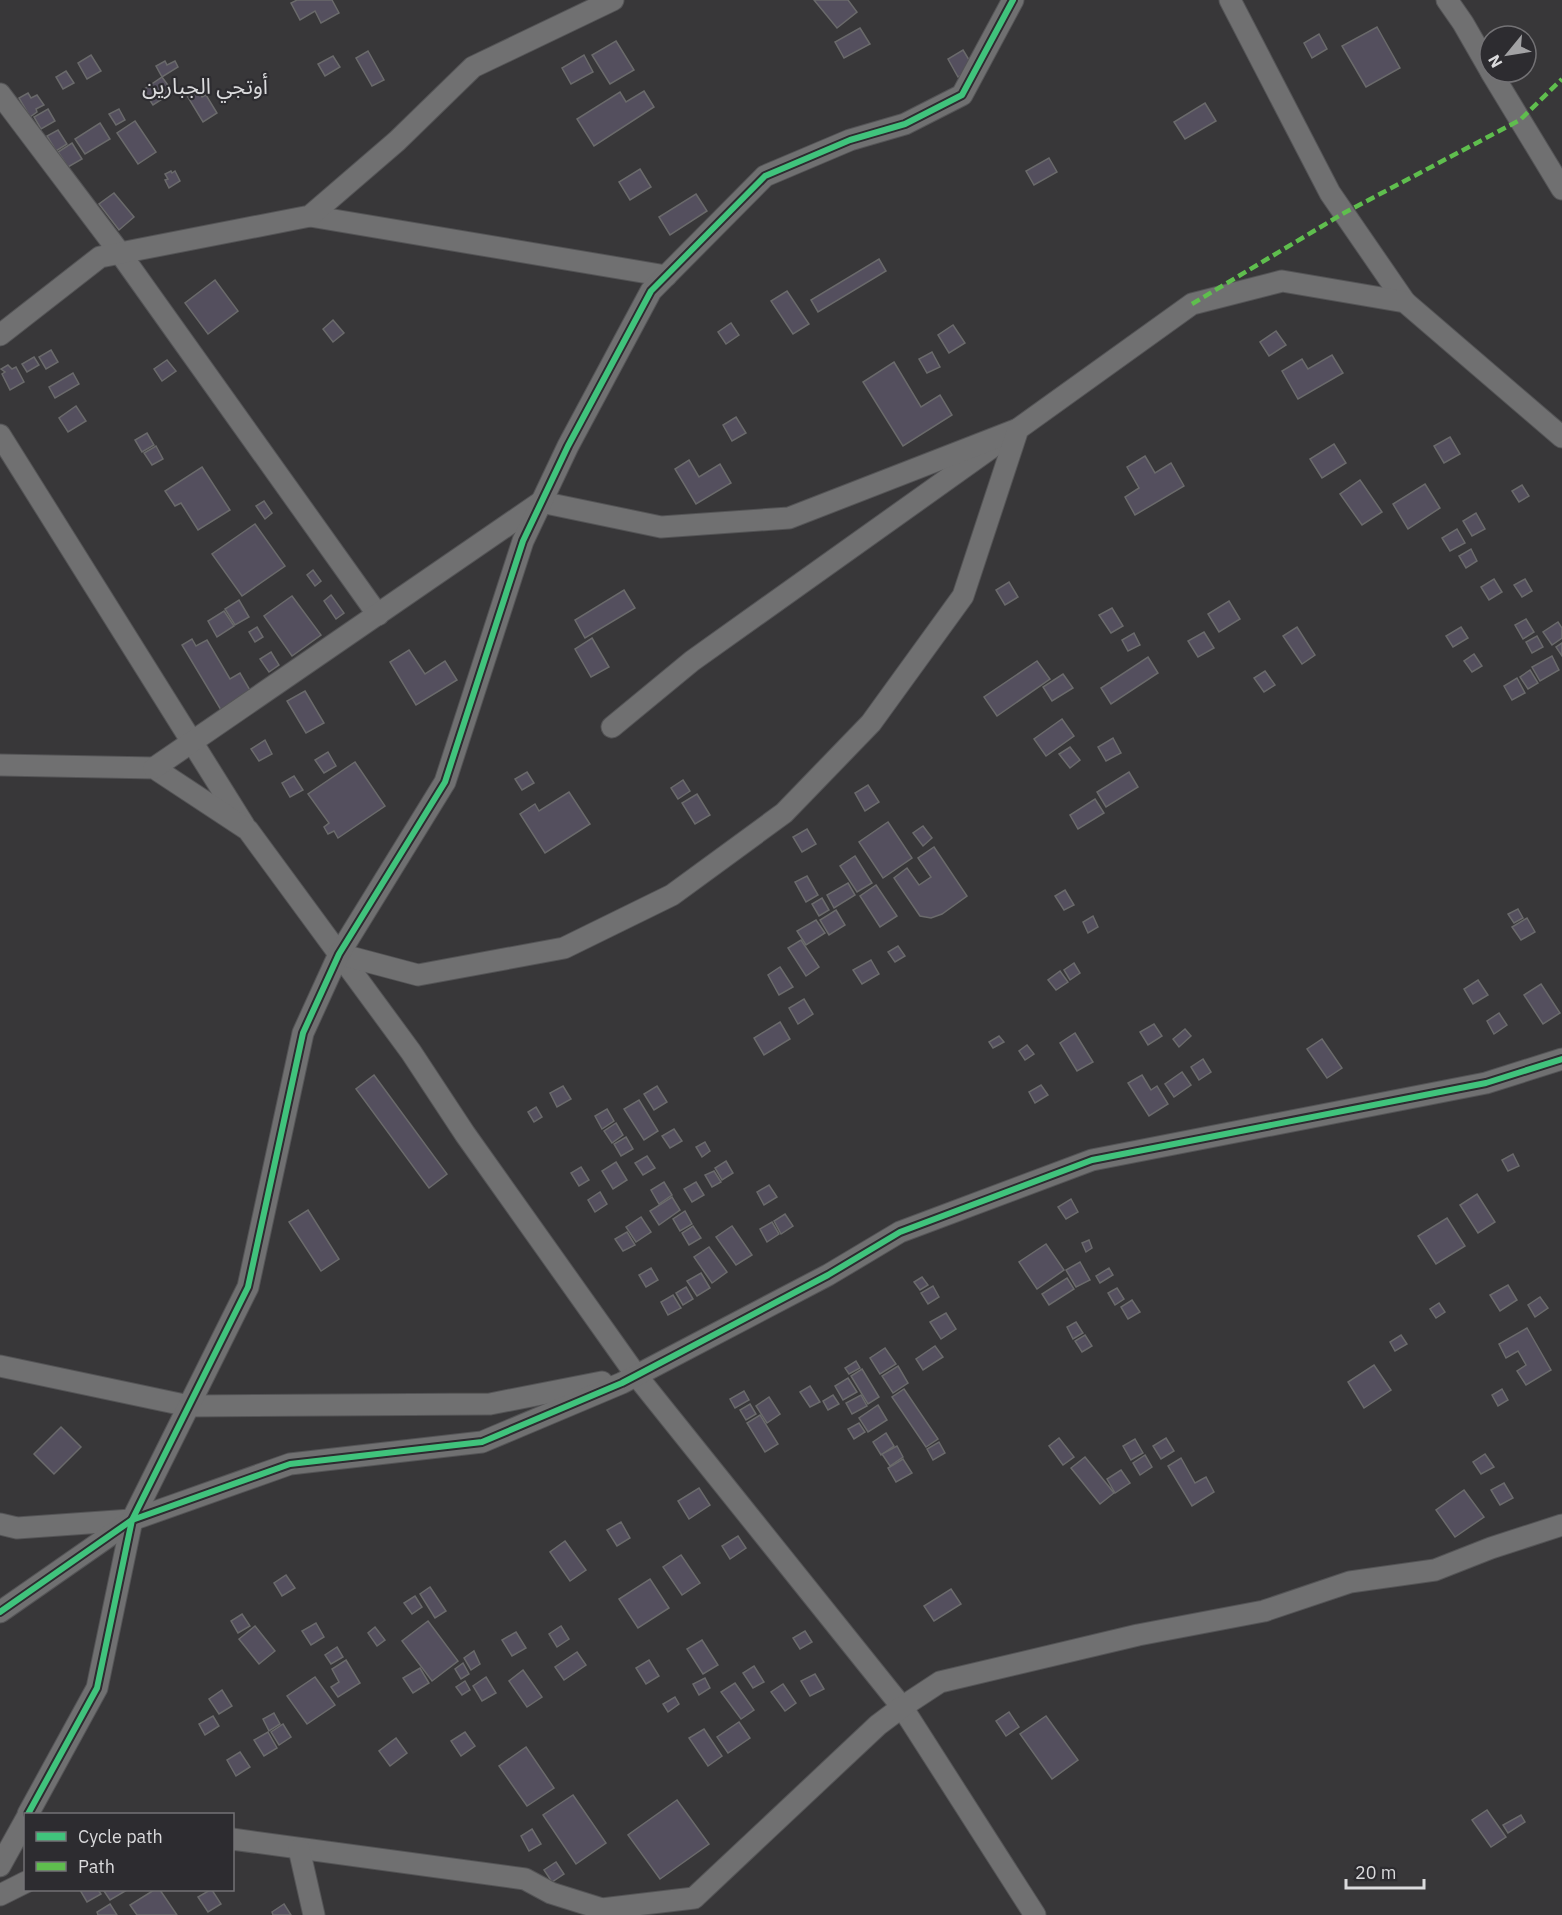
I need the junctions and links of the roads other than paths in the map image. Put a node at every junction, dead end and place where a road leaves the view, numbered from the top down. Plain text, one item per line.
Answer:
1 (613, 0) edge
2 (1012, 0) edge
3 (1230, 0) edge
4 (1447, 0) edge
5 (1478, 49) edge
6 (1499, 84) edge
7 (0, 94) edge
8 (1562, 189) edge
9 (310, 216) junction
10 (120, 253) junction
11 (666, 276) junction
12 (1405, 302) junction
13 (0, 335) edge
14 (1018, 429) junction
15 (0, 435) edge
16 (1562, 437) edge
17 (542, 502) junction
18 (378, 615) junction
19 (612, 727) dead end
20 (193, 743) junction
21 (0, 765) edge
22 (154, 768) junction
23 (248, 830) junction
24 (339, 954) junction
25 (1562, 1059) edge
26 (0, 1366) edge
27 (636, 1375) junction
28 (189, 1406) junction
29 (132, 1520) junction
30 (0, 1524) edge
31 (1562, 1525) edge
32 (0, 1612) edge
33 (902, 1707) junction
34 (29, 1813) edge
35 (24, 1823) edge
36 (234, 1839) edge
37 (299, 1849) junction
38 (0, 1866) edge
39 (24, 1883) edge
40 (0, 1894) edge
41 (694, 1898) junction
42 (314, 1915) edge
43 (674, 1915) edge
44 (1035, 1915) edge

1 - 9 street
2 - 11 street
3 - 12 street
4 - 5 street
6 - 8 street
7 - 10 street
9 - 10 street
9 - 11 street
10 - 13 street
10 - 18 street
11 - 17 street
12 - 14 street
12 - 16 street
14 - 17 street
14 - 19 street
14 - 24 street
15 - 20 street
17 - 18 street
17 - 24 street
18 - 20 street
20 - 22 street
20 - 23 street
21 - 22 street
22 - 23 street
23 - 24 street
24 - 27 street
24 - 28 street
25 - 27 street
26 - 28 street
27 - 28 street
27 - 29 street
27 - 33 street
28 - 29 street
29 - 30 street
29 - 32 street
29 - 34 street
31 - 33 street
33 - 41 street
33 - 44 street
35 - 38 street
36 - 37 street
37 - 41 street
37 - 42 street
39 - 40 street
41 - 43 street

